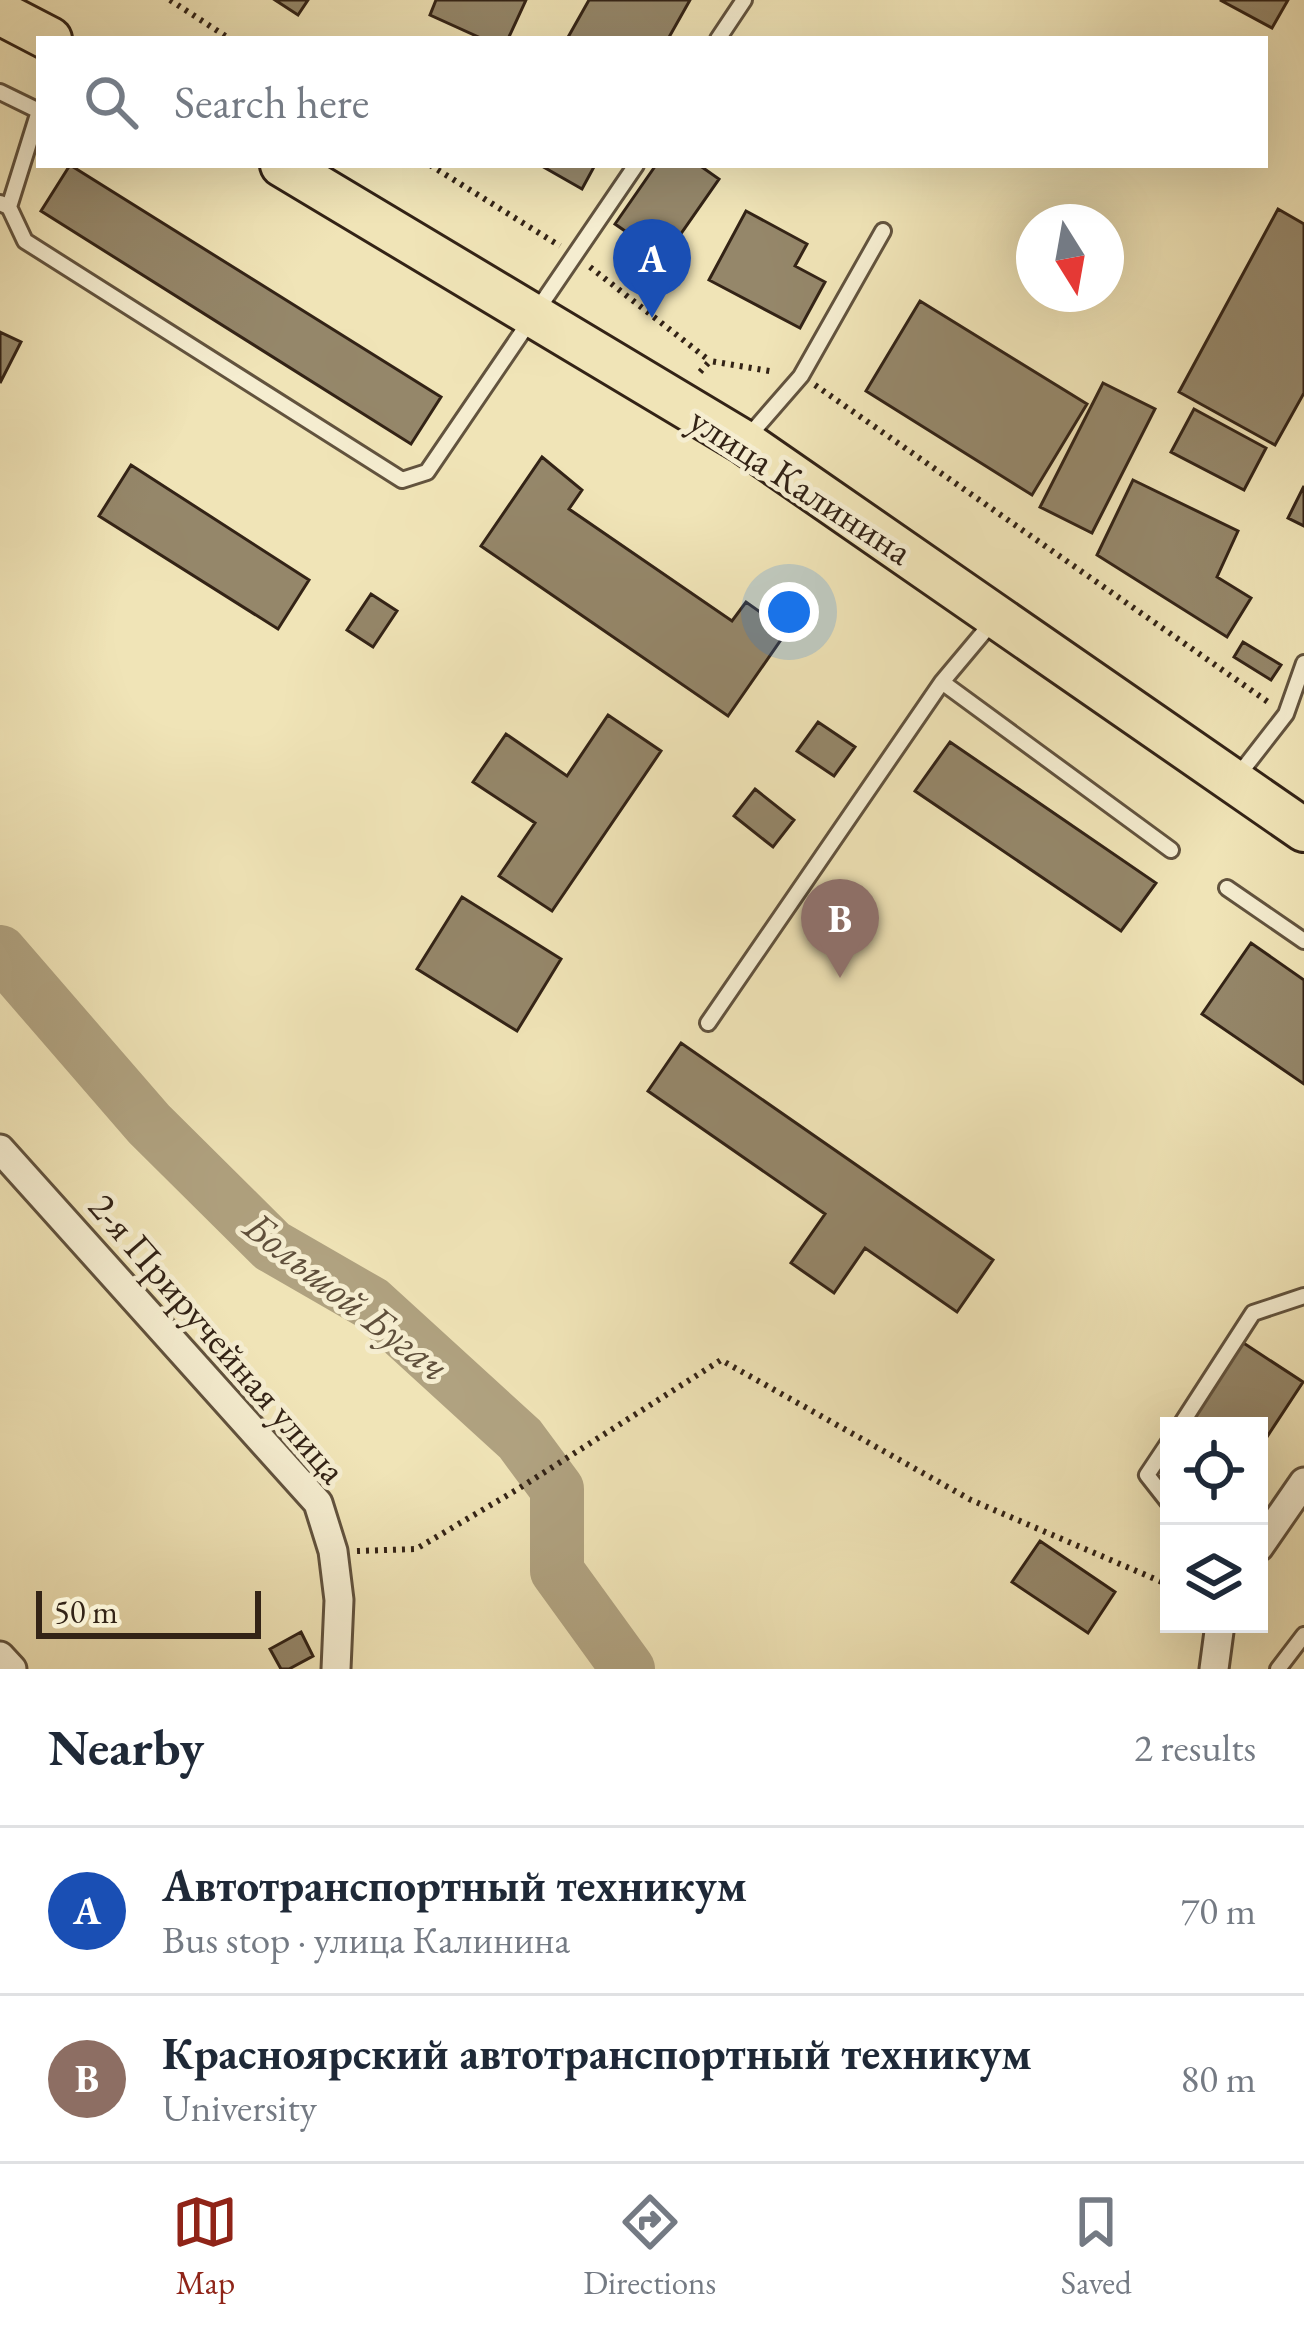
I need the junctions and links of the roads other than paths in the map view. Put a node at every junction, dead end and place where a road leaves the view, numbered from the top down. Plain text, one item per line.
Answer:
1 (744, 0) edge
2 (0, 13) edge
3 (44, 36) edge
4 (720, 36) edge
5 (0, 92) edge
6 (36, 110) edge
7 (36, 119) edge
8 (287, 168) edge
9 (634, 168) edge
10 (4, 205) edge
11 (883, 231) dead end
12 (534, 316) junction
13 (744, 442) junction
14 (997, 616) junction
15 (1304, 663) edge
16 (942, 682) junction
17 (1234, 781) junction
18 (1304, 830) edge
19 (1171, 850) dead end
20 (1227, 888) dead end
21 (1304, 941) edge
22 (708, 1023) dead end
23 (0, 1149) edge
24 (1304, 1296) edge
25 (1186, 1417) edge
26 (1160, 1456) edge
27 (1304, 1482) edge
28 (1160, 1491) edge
29 (1268, 1533) edge
30 (1219, 1633) edge
31 (1304, 1635) edge
32 (0, 1656) edge
33 (12, 1669) edge
34 (337, 1669) edge
35 (1214, 1669) edge
36 (1278, 1669) edge

1 - 4 lane
2 - 3 main road
5 - 6 lane
7 - 10 lane
8 - 12 main road, улица Калинина
9 - 12 lane
10 - 12 lane
11 - 13 lane
12 - 13 main road, улица Калинина
13 - 14 main road, улица Калинина
14 - 16 lane
14 - 17 main road, улица Калинина
15 - 17 lane
16 - 19 lane
16 - 22 lane
17 - 18 main road, улица Калинина
20 - 21 lane
23 - 34 street, 2-я Приручейная улица
24 - 25 lane
26 - 28 lane
27 - 29 street
30 - 35 street
31 - 36 lane
32 - 33 street

